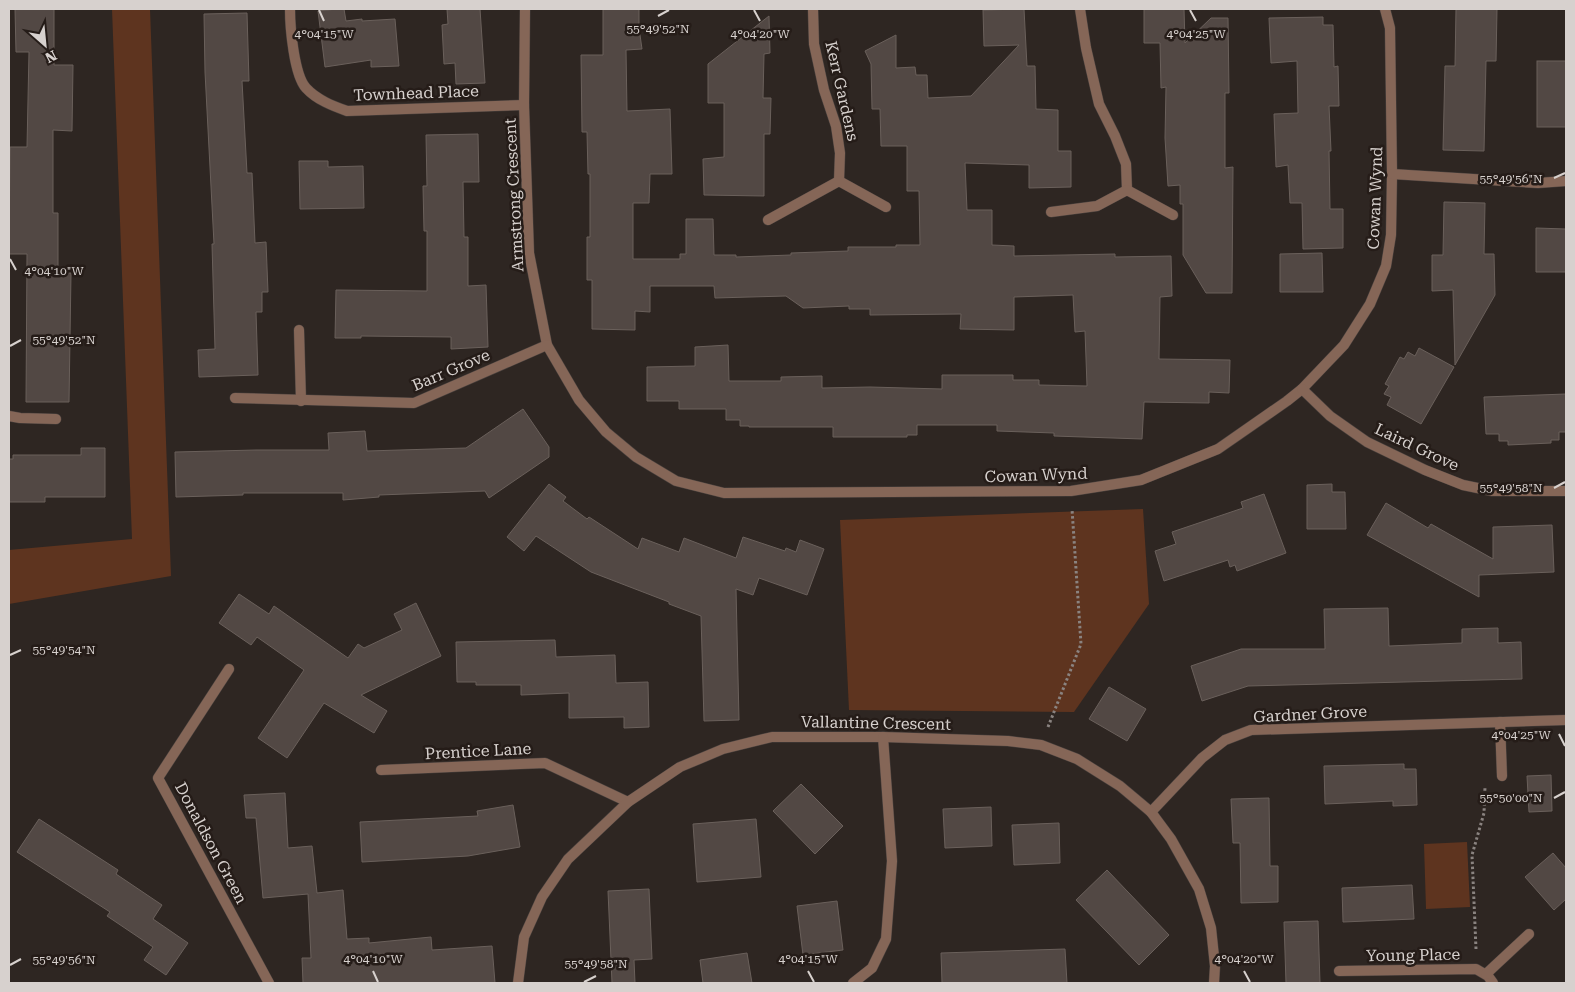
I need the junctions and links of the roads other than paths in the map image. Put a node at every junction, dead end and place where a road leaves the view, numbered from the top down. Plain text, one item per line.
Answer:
1 (290, 9) edge
2 (525, 9) edge
3 (813, 9) edge
4 (1080, 9) edge
5 (1385, 9) edge
6 (524, 105) junction
7 (1392, 174) junction
8 (839, 180) junction
9 (1566, 181) edge
10 (1128, 190) junction
11 (886, 207) dead end
12 (1051, 212) dead end
13 (1173, 215) dead end
14 (768, 220) dead end
15 (299, 330) dead end
16 (547, 345) junction
17 (1302, 389) junction
18 (235, 398) dead end
19 (580, 400) joint
20 (301, 401) junction
21 (9, 416) edge
22 (56, 418) dead end
23 (1566, 491) edge
24 (229, 669) dead end
25 (1566, 720) edge
26 (1500, 722) junction
27 (883, 737) junction
28 (381, 770) dead end
29 (1502, 776) road end
30 (628, 802) junction
31 (1151, 812) junction
32 (1529, 934) dead end
33 (1481, 971) junction
34 (1339, 972) dead end
35 (269, 983) edge
36 (518, 983) edge
37 (853, 983) edge
38 (1214, 983) edge
39 (1493, 983) edge

1 - 6 street, Townhead Place
2 - 6 street, Armstrong Crescent
3 - 8 street, Kerr Gardens
4 - 10 street
5 - 7 street, Cowan Wynd
6 - 16 street, Armstrong Crescent
7 - 9 street
7 - 17 street, Cowan Wynd
8 - 11 street
8 - 14 street
10 - 12 street
10 - 13 street
15 - 20 street
16 - 19 street, Armstrong Crescent
16 - 20 street, Barr Grove
17 - 19 street, Cowan Wynd
17 - 23 street, Laird Grove
18 - 20 street, Barr Grove
21 - 22 street
24 - 35 street, Donaldson Green
25 - 26 street, Gardner Grove
26 - 29 street
26 - 31 street, Gardner Grove
27 - 30 street, Vallantine Crescent
27 - 31 street, Vallantine Crescent
27 - 37 street
28 - 30 street, Prentice Lane
30 - 36 street, Vallantine Crescent
31 - 38 street, Vallantine Crescent
32 - 33 street
33 - 34 street, Young Place
33 - 39 street

